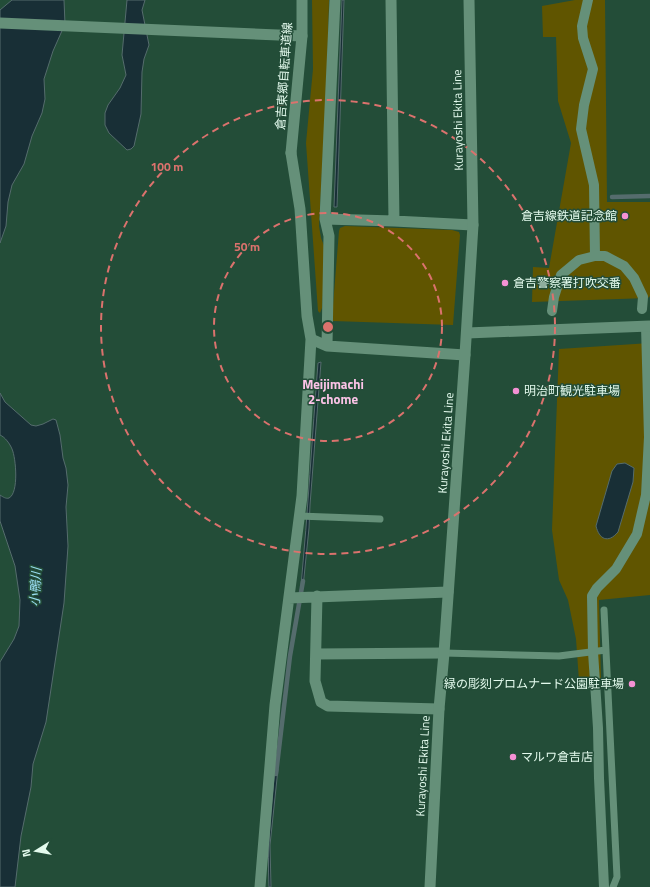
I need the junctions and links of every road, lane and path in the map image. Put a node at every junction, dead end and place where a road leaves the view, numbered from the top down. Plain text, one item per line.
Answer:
1 (302, 0) edge
2 (335, 0) edge
3 (391, 0) edge
4 (469, 0) edge
5 (588, 0) edge
6 (0, 23) edge
7 (302, 36) junction
8 (325, 219) junction
9 (394, 221) junction
10 (473, 225) junction
11 (595, 256) junction
12 (642, 309) dead end
13 (552, 311) dead end
14 (648, 326) edge
15 (467, 333) junction
16 (311, 339) junction
17 (327, 346) junction
18 (465, 355) junction
19 (299, 516) junction
20 (380, 519) dead end
21 (448, 592) junction
22 (317, 596) junction
23 (289, 598) junction
24 (604, 610) dead end
25 (606, 650) junction
26 (593, 652) junction
27 (444, 653) junction
28 (316, 654) junction
29 (438, 709) junction
30 (260, 887) edge
31 (430, 887) edge
32 (604, 887) edge
33 (613, 887) edge

1 - 7 street, 倉吉東郷自転車道線
2 - 8 street
3 - 9 street
4 - 10 street, Kurayoshi Ekita Line
5 - 11 street
6 - 7 street
7 - 16 street, 倉吉東郷自転車道線
8 - 9 street
8 - 17 street
9 - 10 street
10 - 15 street, Kurayoshi Ekita Line
11 - 12 street
11 - 13 street
14 - 15 street
14 - 26 street
15 - 18 street, Kurayoshi Ekita Line
16 - 17 street
16 - 19 street, 倉吉東郷自転車道線
17 - 18 street
18 - 21 street, Kurayoshi Ekita Line
19 - 20 lane
19 - 23 street, 倉吉東郷自転車道線
21 - 22 street
21 - 27 street, Kurayoshi Ekita Line
22 - 23 street
22 - 28 street
23 - 30 street, 倉吉東郷自転車道線
24 - 25 lane
25 - 26 lane
25 - 33 lane
26 - 27 lane
26 - 32 street
27 - 28 street
27 - 29 street, Kurayoshi Ekita Line
28 - 29 street
29 - 31 street, Kurayoshi Ekita Line

